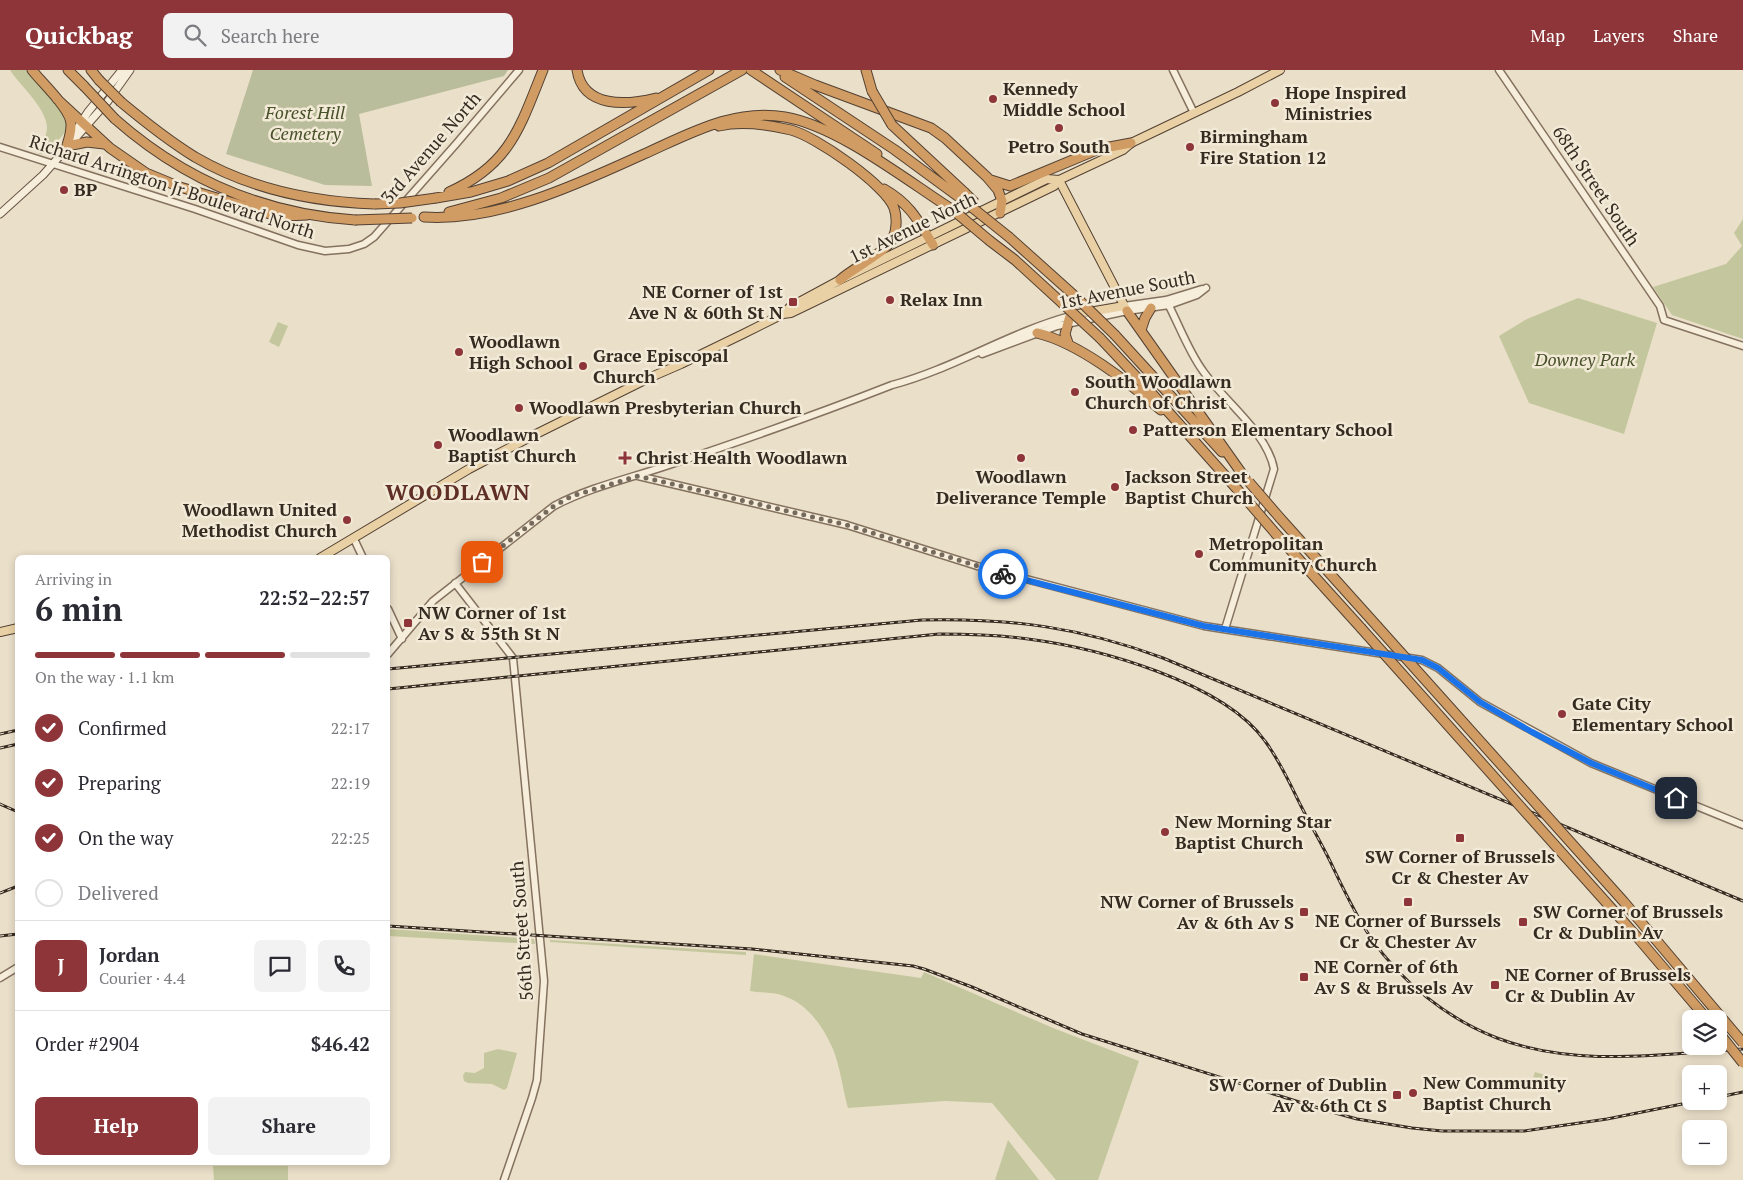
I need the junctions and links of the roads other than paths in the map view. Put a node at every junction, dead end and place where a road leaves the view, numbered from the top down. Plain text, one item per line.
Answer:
1 (32, 70) edge
2 (68, 70) edge
3 (91, 70) edge
4 (122, 70) edge
5 (130, 70) edge
6 (518, 70) edge
7 (543, 70) edge
8 (577, 70) edge
9 (709, 70) edge
10 (742, 70) edge
11 (750, 70) edge
12 (775, 70) edge
13 (780, 70) edge
14 (866, 70) edge
15 (1173, 70) edge
16 (1280, 70) edge
17 (1498, 70) edge
18 (668, 94) junction
19 (57, 99) junction
20 (1194, 113) junction
21 (84, 123) junction
22 (687, 134) junction
23 (1131, 143) junction
24 (104, 144) junction
25 (0, 147) edge
26 (66, 147) junction
27 (52, 164) junction
28 (987, 177) junction
29 (1059, 180) junction
30 (872, 183) junction
31 (962, 195) junction
32 (436, 198) junction
33 (937, 199) junction
34 (1002, 202) junction
35 (1000, 213) junction
36 (0, 214) edge
37 (307, 215) junction
38 (424, 217) junction
39 (930, 241) junction
40 (364, 244) joint
41 (840, 280) junction
42 (1168, 302) junction
43 (1126, 308) junction
44 (1151, 308) junction
45 (783, 314) junction
46 (1068, 319) junction
47 (1141, 330) junction
48 (1037, 333) junction
49 (1068, 343) junction
50 (1743, 346) edge
51 (961, 359) junction
52 (1192, 438) junction
53 (638, 476) junction
54 (1246, 480) junction
55 (354, 539) junction
56 (325, 555) edge
57 (361, 555) edge
58 (455, 583) junction
59 (390, 613) edge
60 (15, 629) edge
61 (1225, 629) junction
62 (0, 632) edge
63 (402, 638) junction
64 (390, 652) edge
65 (1743, 825) edge
66 (15, 969) edge
67 (0, 978) edge
68 (1699, 1010) edge
69 (1743, 1043) edge
70 (1727, 1044) edge
71 (1743, 1063) edge
72 (504, 1180) edge

1 - 19 highway
2 - 37 highway, bridge
3 - 32 highway, bridge
4 - 21 main road
5 - 21 main road
6 - 40 street, 3rd Avenue North
7 - 32 highway
8 - 18 highway
9 - 18 highway
10 - 38 highway
11 - 33 highway
12 - 31 highway
13 - 28 highway
14 - 31 highway, bridge
15 - 20 street
16 - 20 main road, 1st Avenue North
17 - 50 street, 68th Street South
18 - 32 highway
19 - 21 highway
19 - 26 highway
20 - 23 main road, 1st Avenue North
21 - 24 highway
21 - 26 main road
22 - 30 highway
22 - 33 highway
22 - 38 highway
23 - 28 highway
23 - 29 main road, 1st Avenue North
24 - 26 highway
24 - 37 highway
25 - 27 street, Richard Arrington Jr Boulevard North
26 - 27 main road
27 - 36 main road
27 - 40 street, Richard Arrington Jr Boulevard North
28 - 34 highway
29 - 34 main road, 1st Avenue North
29 - 35 main road, 1st Avenue North
29 - 43 main road
30 - 39 highway
30 - 41 highway
31 - 54 highway, bridge
33 - 52 highway, bridge
34 - 35 highway
34 - 39 main road, 1st Avenue North
35 - 39 main road, 1st Avenue North
37 - 38 highway, bridge
39 - 41 main road, 1st Avenue North
39 - 45 main road, 1st Avenue North
41 - 45 main road, 1st Avenue North
42 - 42 street, 1st Avenue South
42 - 43 street, 1st Avenue South
42 - 44 street, 1st Avenue South
42 - 61 street
43 - 44 street, 1st Avenue South
43 - 46 main road, 1st Avenue South
43 - 47 highway
44 - 47 highway
45 - 55 main road, 1st Avenue North
46 - 48 street, 1st Avenue South
46 - 49 highway
46 - 51 street, 1st Avenue South
47 - 54 highway
48 - 49 highway
48 - 51 street, 1st Avenue South
49 - 52 highway
51 - 53 street, 1st Avenue South
52 - 68 highway, bridge
53 - 58 street, 1st Avenue South
53 - 61 street
54 - 69 highway, bridge
55 - 56 main road, 1st Avenue North
55 - 57 street
58 - 63 street, 1st Avenue South
58 - 72 street, 56th Street South
59 - 63 street
60 - 62 main road
61 - 65 street
63 - 64 street, 1st Avenue South
66 - 67 street
70 - 71 highway, bridge

